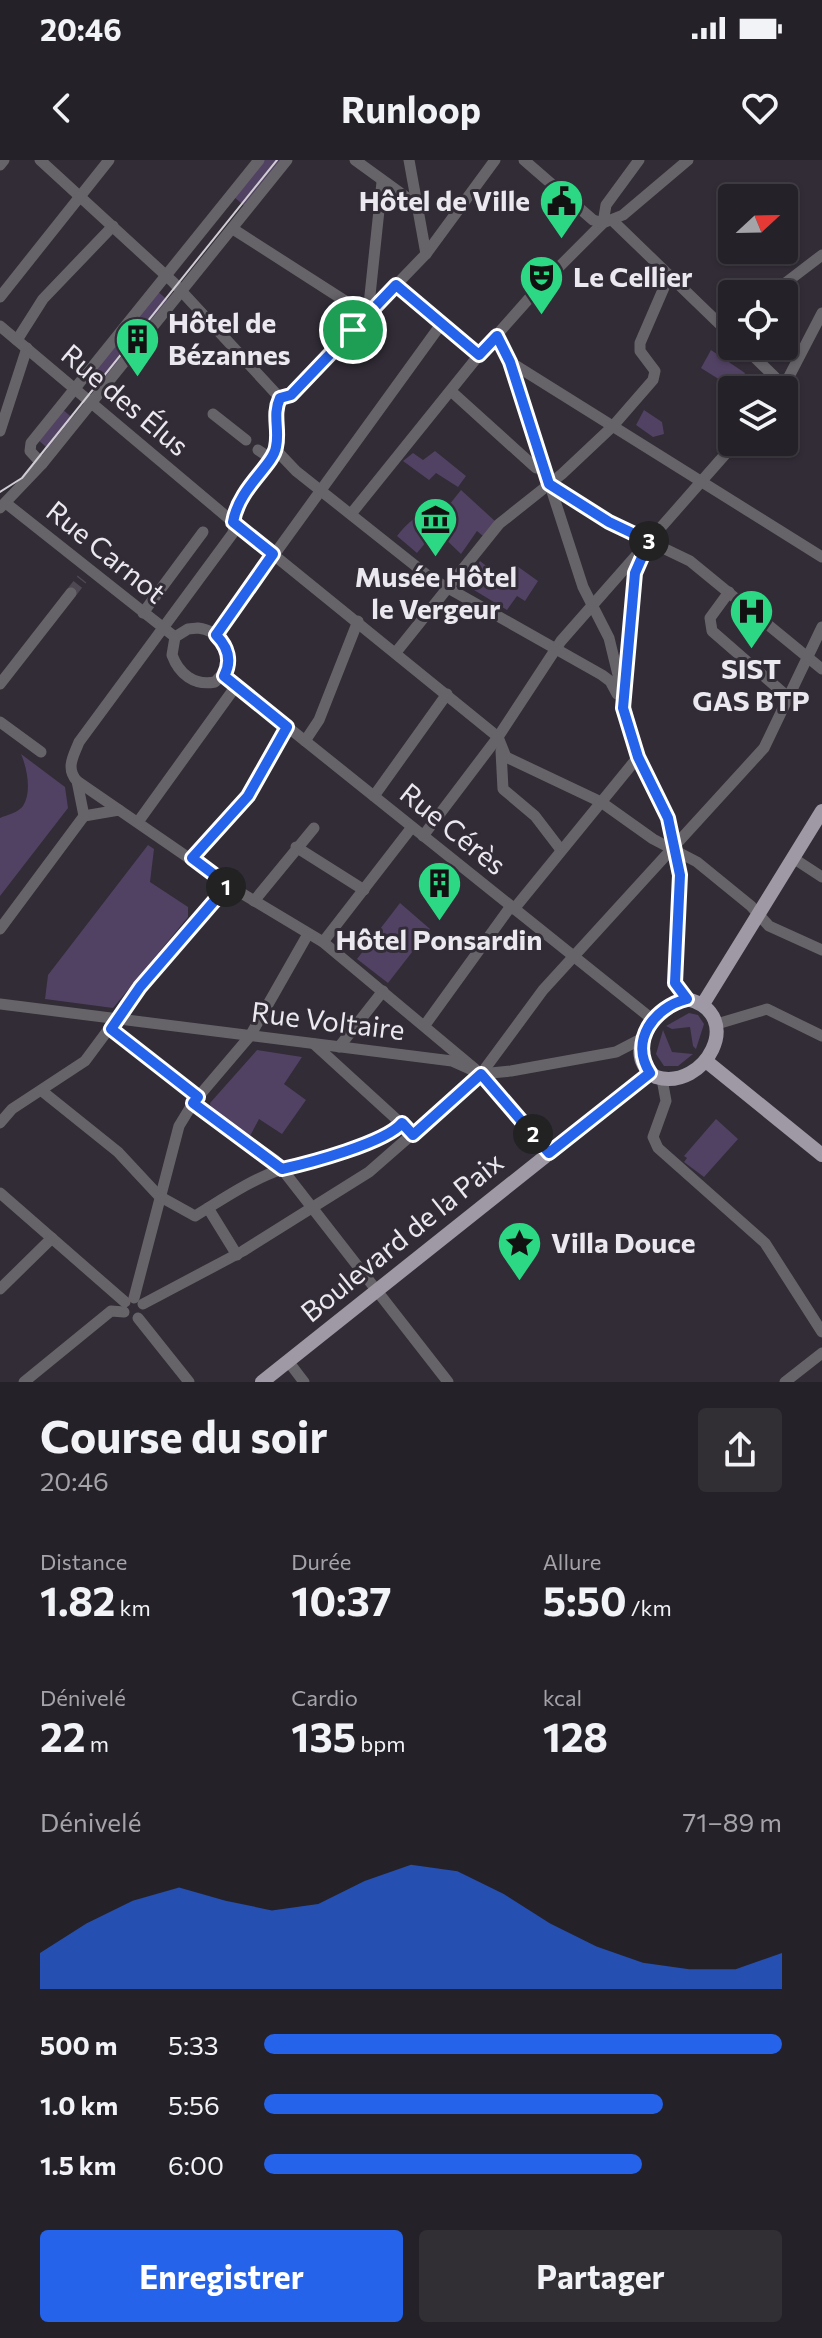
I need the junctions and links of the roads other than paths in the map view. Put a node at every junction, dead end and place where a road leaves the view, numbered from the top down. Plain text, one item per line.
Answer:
1 (4, 160) edge
2 (40, 160) edge
3 (109, 160) edge
4 (259, 160) edge
5 (287, 160) edge
6 (355, 160) edge
7 (409, 160) edge
8 (495, 160) edge
9 (524, 160) edge
10 (639, 160) edge
11 (688, 160) edge
12 (0, 165) edge
13 (382, 182) junction
14 (81, 197) junction
15 (417, 205) junction
16 (608, 223) junction
17 (113, 226) junction
18 (233, 229) junction
19 (426, 254) junction
20 (822, 255) edge
21 (164, 272) junction
22 (669, 276) junction
23 (789, 280) edge
24 (396, 285) junction
25 (183, 292) junction
26 (0, 297) edge
27 (822, 313) edge
28 (367, 315) junction
29 (718, 320) edge
30 (442, 323) junction
31 (0, 326) edge
32 (497, 336) junction
33 (22, 344) junction
34 (479, 355) junction
35 (757, 360) edge
36 (510, 362) junction
37 (772, 376) edge
38 (790, 376) edge
39 (74, 389) junction
40 (452, 392) junction
41 (280, 398) junction
42 (91, 403) junction
43 (213, 414) dead end
44 (613, 426) junction
45 (0, 431) edge
46 (246, 440) dead end
47 (258, 450) dead end
48 (273, 454) junction
49 (723, 456) edge
50 (42, 464) junction
51 (544, 467) junction
52 (701, 481) junction
53 (549, 484) junction
54 (321, 491) junction
55 (3, 506) edge
56 (351, 514) junction
57 (233, 522) junction
58 (203, 532) dead end
59 (649, 541) junction
60 (273, 554) junction
61 (822, 557) edge
62 (451, 586) junction
63 (729, 592) junction
64 (69, 595) tunnel mouth
65 (593, 603) junction
66 (143, 613) junction
67 (358, 621) junction
68 (822, 627) edge
69 (163, 628) junction
70 (216, 635) junction
71 (175, 637) junction
72 (556, 648) junction
73 (397, 651) junction
74 (808, 658) junction
75 (822, 669) edge
76 (224, 676) junction
77 (0, 684) edge
78 (236, 686) junction
79 (447, 694) junction
80 (789, 698) junction
81 (623, 708) junction
82 (0, 722) edge
83 (287, 727) junction
84 (305, 741) junction
85 (499, 742) junction
86 (41, 752) dead end
87 (638, 757) junction
88 (74, 776) junction
89 (374, 796) junction
90 (601, 802) junction
91 (119, 810) junction
92 (822, 811) edge
93 (84, 816) junction
94 (138, 822) junction
95 (412, 827) junction
96 (314, 828) dead end
97 (423, 836) junction
98 (296, 847) junction
99 (674, 848) junction
100 (561, 850) junction
101 (192, 858) junction
102 (793, 858) junction
103 (822, 877) edge
104 (228, 885) junction
105 (364, 890) junction
106 (254, 901) junction
107 (512, 907) junction
108 (758, 913) junction
109 (0, 929) edge
110 (308, 934) junction
111 (323, 942) junction
112 (822, 950) edge
113 (576, 958) junction
114 (383, 991) junction
115 (687, 999) junction
116 (0, 1004) edge
117 (703, 1004) junction
118 (652, 1019) junction
119 (114, 1024) junction
120 (717, 1024) junction
121 (425, 1025) junction
122 (250, 1036) junction
123 (822, 1036) edge
124 (643, 1038) junction
125 (445, 1042) junction
126 (314, 1044) junction
127 (339, 1047) junction
128 (442, 1060) junction
129 (706, 1061) junction
130 (481, 1074) junction
131 (656, 1076) junction
132 (42, 1091) junction
133 (196, 1100) junction
134 (0, 1123) edge
135 (402, 1123) junction
136 (413, 1135) junction
137 (549, 1153) junction
138 (822, 1155) edge
139 (282, 1169) junction
140 (0, 1193) edge
141 (159, 1196) junction
142 (208, 1208) junction
143 (313, 1208) junction
144 (52, 1238) junction
145 (237, 1255) junction
146 (0, 1289) edge
147 (377, 1292) junction
148 (132, 1304) junction
149 (822, 1332) edge
150 (822, 1353) edge
151 (288, 1361) junction
152 (24, 1382) edge
153 (189, 1382) edge
154 (262, 1382) edge
155 (304, 1382) edge
156 (448, 1382) edge
157 (785, 1382) edge

1 - 12 street
2 - 14 street
3 - 14 street
4 - 21 street
5 - 18 street
6 - 13 street
7 - 15 street
8 - 19 street
9 - 16 street
10 - 16 street
11 - 16 street
13 - 15 street
13 - 28 street
14 - 17 street
14 - 26 street
15 - 19 street
16 - 22 street
16 - 32 street
17 - 21 street
17 - 33 street
18 - 25 street
18 - 28 street
19 - 24 street
20 - 23 street
21 - 25 street
21 - 39 street
22 - 29 street
22 - 44 street
24 - 28 street
24 - 30 street
25 - 41 street
25 - 42 street
27 - 38 street
28 - 41 street
30 - 34 street
30 - 54 street
31 - 33 street, Rue des Élus
32 - 34 street
32 - 36 street
33 - 39 street, Rue des Élus
33 - 45 street
34 - 40 street
35 - 37 street
36 - 44 street
36 - 51 street
39 - 42 street, Rue des Élus
39 - 50 street
40 - 51 street
40 - 56 street
41 - 48 street
42 - 50 street
42 - 57 street, Rue des Élus
43 - 46 street
44 - 52 street
44 - 53 street
47 - 48 street
48 - 54 street
48 - 57 street
49 - 52 street
50 - 55 street
51 - 53 street
52 - 59 street
52 - 61 street
53 - 59 street
53 - 62 street
53 - 65 street
54 - 56 street
54 - 60 street
55 - 66 street, Rue Carnot
56 - 62 street
57 - 60 street, Rue des Élus
57 - 69 street
58 - 66 street
59 - 63 street
59 - 65 street
59 - 81 street
60 - 67 street, Rue des Élus
60 - 70 street
62 - 72 street
62 - 73 street
63 - 74 street
63 - 80 street
64 - 77 street
65 - 72 street
65 - 81 street
66 - 69 street, Rue Carnot
67 - 73 street, Rue des Élus
67 - 84 street
68 - 74 street
69 - 71 street, Rue Carnot
69 - 88 street
70 - 71 street
70 - 76 street
71 - 76 street
72 - 81 street
72 - 85 street
73 - 79 street, Rue des Élus
74 - 75 street
74 - 80 street
76 - 78 street, Rue Cérès
78 - 83 street, Rue Cérès
78 - 94 street
79 - 85 street, Rue des Élus
79 - 89 street
80 - 99 street
81 - 87 street
82 - 86 street
83 - 84 street, Rue Cérès
83 - 101 street
84 - 89 street, Rue Cérès
85 - 90 street, Rue des Élus
85 - 97 street
85 - 100 street
87 - 90 street
87 - 99 street
88 - 91 street
88 - 93 street
89 - 95 street, Rue Cérès
90 - 99 street, Rue des Élus
90 - 100 street
91 - 93 street
91 - 94 street
92 - 102 main road
93 - 109 street
94 - 101 street
95 - 97 street, Rue Cérès
95 - 105 street
96 - 98 street
97 - 107 street, Rue Cérès
98 - 105 street
98 - 106 street
99 - 108 street, Rue des Élus
99 - 113 street
99 - 115 street
100 - 107 street
101 - 104 street
102 - 103 street
102 - 108 main road
104 - 106 street
104 - 119 street
105 - 111 street
106 - 110 street
107 - 113 street, Rue Cérès
107 - 121 street
108 - 112 street, Rue des Élus
108 - 117 main road
110 - 111 street
110 - 122 street
111 - 114 street
113 - 118 street, Rue Cérès
113 - 130 street
114 - 121 street
114 - 127 street
115 - 117 main road
115 - 118 main road
116 - 119 street, Rue Voltaire
117 - 120 main road
118 - 124 main road
119 - 122 street, Rue Voltaire
119 - 132 street
119 - 133 street
120 - 123 street
120 - 129 main road
121 - 125 street
122 - 126 street, Rue Voltaire
122 - 133 street
124 - 130 street, Rue Voltaire
124 - 131 main road
125 - 128 street
125 - 130 street
126 - 127 street, Rue Voltaire
126 - 135 street
127 - 128 street, Rue Voltaire
128 - 130 street, Rue Voltaire
129 - 131 main road
129 - 138 main road
130 - 136 street
130 - 137 street
131 - 137 main road, Boulevard de la Paix
131 - 149 street
132 - 134 street
132 - 141 street
133 - 139 street
133 - 141 street
135 - 136 street
135 - 139 street
136 - 143 street
137 - 147 main road, Boulevard de la Paix
139 - 142 street
139 - 143 street
140 - 144 street
141 - 142 street
141 - 148 street
142 - 145 street
143 - 145 street
143 - 147 street
144 - 146 street
144 - 148 street
145 - 148 street
147 - 151 main road, Boulevard de la Paix
147 - 156 street
148 - 152 street
148 - 153 street
150 - 157 street
151 - 154 main road, Boulevard de la Paix
151 - 155 street

